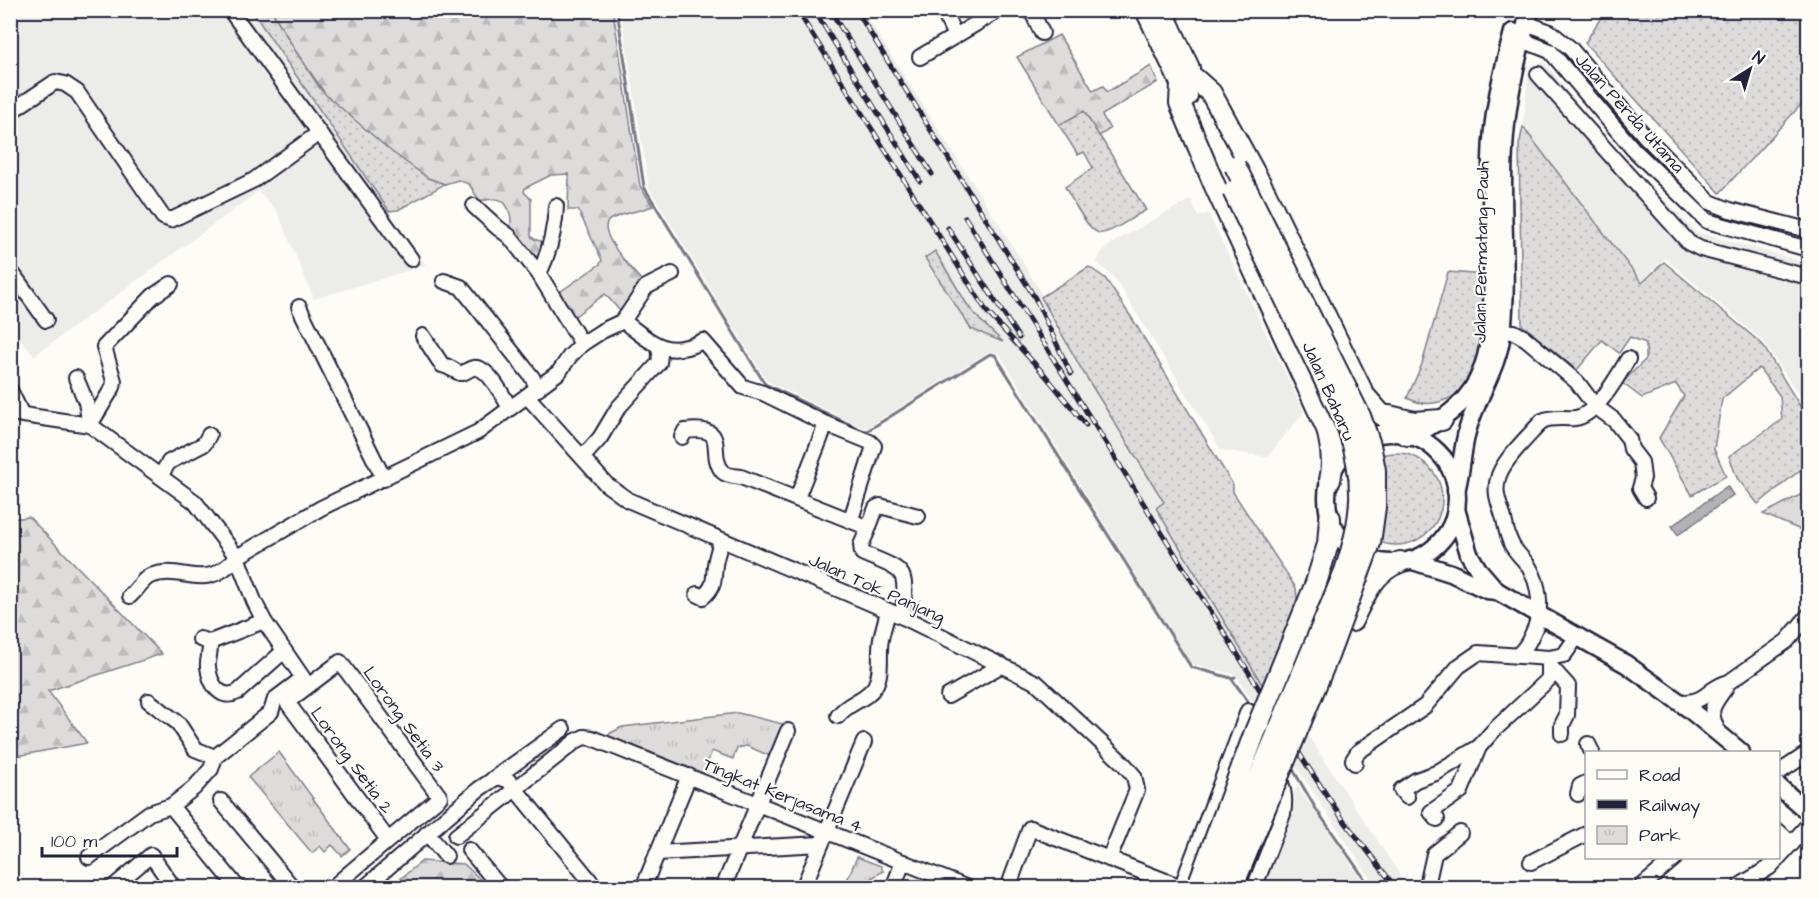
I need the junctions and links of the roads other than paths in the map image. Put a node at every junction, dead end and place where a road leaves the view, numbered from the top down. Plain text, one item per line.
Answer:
1 (230, 10) edge
2 (943, 10) edge
3 (999, 10) edge
4 (1031, 10) edge
5 (1146, 10) edge
6 (1162, 10) edge
7 (1524, 21) edge
8 (1042, 33) dead end
9 (955, 36) junction
10 (920, 57) dead end
11 (1538, 74) dead end
12 (1574, 78) junction
13 (1188, 81) junction
14 (1554, 93) junction
15 (10, 112) edge
16 (319, 133) junction
17 (1229, 168) junction
18 (474, 206) dead end
19 (556, 206) dead end
20 (1809, 230) edge
21 (1809, 249) edge
22 (411, 259) dead end
23 (10, 270) edge
24 (539, 274) junction
25 (672, 274) dead end
26 (1809, 277) edge
27 (444, 281) dead end
28 (171, 284) dead end
29 (299, 307) dead end
30 (46, 320) dead end
31 (623, 321) junction
32 (1503, 330) junction
33 (423, 336) dead end
34 (582, 344) junction
35 (658, 346) junction
36 (1628, 359) dead end
37 (76, 378) dead end
38 (10, 390) edge
39 (533, 392) junction
40 (1369, 401) junction
41 (1595, 406) junction
42 (510, 408) junction
43 (16, 413) edge
44 (1321, 416) junction
45 (1442, 420) junction
46 (826, 424) junction
47 (90, 425) junction
48 (209, 435) dead end
49 (1409, 436) junction
50 (682, 437) dead end
51 (582, 457) junction
52 (160, 476) junction
53 (384, 479) junction
54 (1330, 480) junction
55 (1456, 490) junction
56 (797, 498) junction
57 (1646, 498) dead end
58 (1456, 508) junction
59 (918, 516) dead end
60 (1330, 518) junction
61 (851, 519) junction
62 (867, 532) junction
63 (721, 541) junction
64 (237, 557) junction
65 (1405, 561) junction
66 (1497, 591) junction
67 (697, 594) dead end
68 (130, 596) dead end
69 (888, 611) junction
70 (1540, 615) junction
71 (1809, 616) edge
72 (903, 617) junction
73 (264, 621) junction
74 (1578, 635) junction
75 (284, 651) junction
76 (1518, 655) junction
77 (340, 662) joint
78 (1549, 662) junction
79 (1002, 665) junction
80 (1729, 682) junction
81 (948, 696) dead end
82 (148, 701) dead end
83 (1680, 702) junction
84 (1248, 711) dead end
85 (838, 716) dead end
86 (563, 729) dead end
87 (788, 731) dead end
88 (1562, 734) dead end
89 (1238, 735) junction
90 (1720, 735) junction
91 (864, 742) dead end
92 (1479, 747) junction
93 (1739, 751) edge
94 (1809, 753) edge
95 (215, 757) junction
96 (1355, 763) dead end
97 (1780, 772) edge
98 (689, 777) junction
99 (494, 779) junction
100 (1780, 787) edge
101 (516, 790) junction
102 (1407, 797) dead end
103 (221, 801) dead end
104 (758, 804) junction
105 (171, 807) junction
106 (1809, 812) edge
107 (1437, 819) dead end
108 (1809, 825) edge
109 (1460, 832) dead end
110 (1780, 832) edge
111 (427, 833) junction
112 (1585, 835) edge
113 (456, 836) dead end
114 (824, 838) junction
115 (388, 840) junction
116 (1792, 844) junction
117 (739, 849) junction
118 (469, 850) dead end
119 (657, 853) junction
120 (446, 856) dead end
121 (89, 857) dead end
122 (1780, 857) edge
123 (1109, 859) junction
124 (1674, 859) edge
125 (1778, 859) edge
126 (903, 862) junction
127 (1532, 862) dead end
128 (350, 872) junction
129 (1741, 885) dead end
130 (336, 886) edge
131 (1186, 887) edge
132 (1641, 887) edge
133 (112, 888) edge
134 (174, 888) edge
135 (238, 888) edge
136 (293, 888) edge
137 (363, 888) edge
138 (501, 888) edge
139 (596, 888) edge
140 (643, 888) edge
141 (723, 888) edge
142 (803, 888) edge
143 (893, 888) edge
144 (968, 888) edge
145 (1008, 888) edge
146 (1214, 888) edge
147 (1232, 888) edge
148 (1243, 888) edge
149 (1254, 888) edge
150 (1431, 888) edge

1 - 16 street
2 - 9 street
3 - 9 street
4 - 8 street
5 - 13 highway, Jalan Baharu
6 - 13 highway, Jalan Baharu
7 - 12 street, Jalan Perda Utama
7 - 20 street, Jalan Perda Utama
7 - 32 main road, Jalan Permatang Pauh
7 - 45 main road, Jalan Permatang Pauh
9 - 10 street
11 - 14 street
12 - 14 street
12 - 21 street, Jalan Perda Utama
13 - 17 highway, Jalan Baharu
13 - 40 highway
13 - 44 highway
14 - 26 street
15 - 16 street
16 - 22 street
17 - 146 highway, Jalan Baharu, bridge
17 - 147 highway, Jalan Baharu, bridge
18 - 24 street
19 - 24 street
23 - 30 street
24 - 34 street
25 - 31 street
27 - 39 street, Jalan Tok Panjang
28 - 47 street
29 - 53 street
31 - 34 street
31 - 35 street
32 - 41 street
32 - 55 main road, Jalan Permatang Pauh
33 - 42 street
34 - 39 street
35 - 46 street
35 - 51 street
36 - 41 street
37 - 47 street
38 - 43 street
39 - 42 street
39 - 51 street, Jalan Tok Panjang
40 - 44 highway
40 - 45 highway
40 - 49 highway
41 - 57 street
41 - 70 street
42 - 53 street
43 - 47 street
44 - 54 highway
45 - 49 main road, Jalan Permatang Pauh
46 - 56 street
46 - 61 street
47 - 52 street
48 - 52 street
49 - 54 main road
49 - 55 main road
50 - 56 street
51 - 63 street, Jalan Tok Panjang
52 - 64 street
53 - 64 street
54 - 60 main road
55 - 58 main road
56 - 61 street
58 - 65 main road
58 - 66 main road
59 - 62 street
60 - 65 main road
60 - 131 highway, bridge
61 - 62 street
62 - 72 street
63 - 67 street
63 - 69 street, Jalan Tok Panjang
64 - 68 street
64 - 73 street
65 - 66 main road
65 - 148 highway
66 - 70 main road
69 - 72 street, Jalan Tok Panjang
69 - 85 street
70 - 74 main road
70 - 76 street
71 - 80 street
72 - 79 street, Jalan Tok Panjang
73 - 75 street
73 - 75 street
74 - 78 street
74 - 83 main road
75 - 95 street
76 - 78 street
76 - 96 street
77 - 115 street, Lorong Setia 3
77 - 115 street, Lorong Setia 2
78 - 88 street
78 - 92 street
79 - 81 street
79 - 123 street, Jalan Tok Panjang
80 - 83 street
80 - 90 street
82 - 95 street
83 - 90 main road
84 - 89 street
86 - 99 street
87 - 104 street
89 - 131 street
89 - 149 street
90 - 93 main road
91 - 114 street
92 - 102 street
92 - 107 street
94 - 97 street
95 - 105 street
98 - 101 street, Tingkat Kerjasama 4
98 - 104 street, Tingkat Kerjasama 4
98 - 119 street
99 - 101 street
99 - 111 street
100 - 106 main road
101 - 113 street
101 - 139 street
103 - 136 street
104 - 114 street, Tingkat Kerjasama 4
104 - 117 street
105 - 121 street
105 - 135 street
108 - 116 street
109 - 150 street
110 - 116 street
111 - 120 street
111 - 137 street
112 - 127 street
114 - 117 street
114 - 126 street, Tingkat Kerjasama 4
114 - 142 street
115 - 128 street
116 - 122 street
117 - 119 street
117 - 141 street
118 - 138 street
119 - 140 street
123 - 131 street
123 - 145 street
124 - 132 street
125 - 129 street
126 - 143 street
126 - 144 street, Tingkat Kerjasama 4
128 - 130 street
128 - 137 street
133 - 134 street

